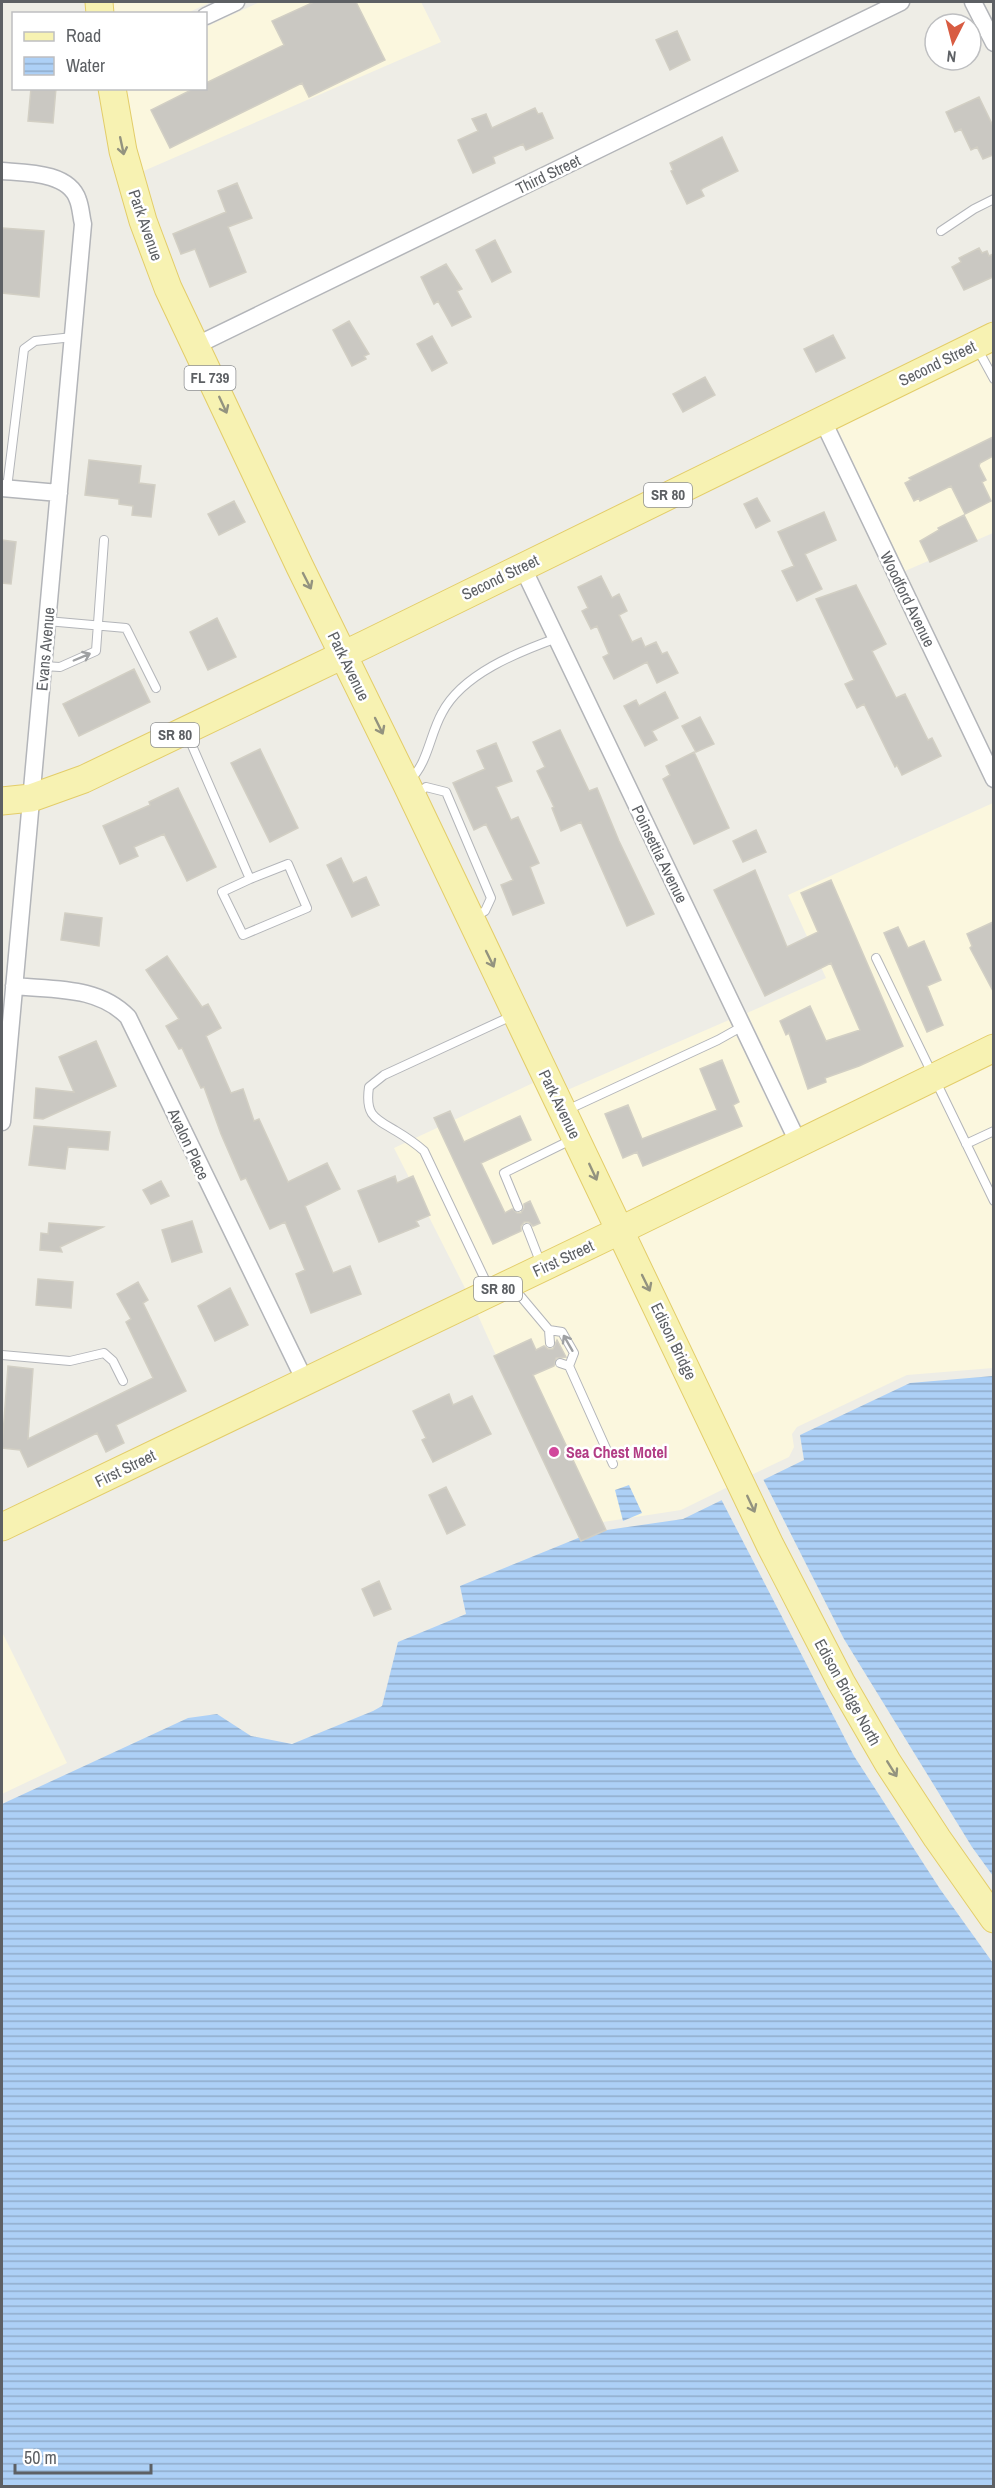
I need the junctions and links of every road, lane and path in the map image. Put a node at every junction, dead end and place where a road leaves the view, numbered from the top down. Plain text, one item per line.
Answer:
1 (236, 2) edge
2 (901, 2) edge
3 (973, 2) edge
4 (207, 16) edge
5 (993, 44) edge
6 (112, 90) edge
7 (2, 171) edge
8 (993, 199) edge
9 (941, 231) dead end
10 (74, 337) junction
11 (984, 340) edge
12 (195, 346) junction
13 (993, 379) edge
14 (822, 419) junction
15 (4, 488) edge
16 (59, 493) junction
17 (104, 540) dead end
18 (522, 566) junction
19 (47, 621) junction
20 (98, 626) junction
21 (557, 638) junction
22 (344, 655) junction
23 (43, 666) junction
24 (156, 688) dead end
25 (185, 730) junction
26 (993, 778) edge
27 (410, 790) junction
28 (31, 798) junction
29 (2, 801) edge
30 (250, 879) junction
31 (876, 958) dead end
32 (14, 986) junction
33 (517, 1014) junction
34 (743, 1026) junction
35 (993, 1048) edge
36 (934, 1077) junction
37 (564, 1112) junction
38 (2, 1119) edge
39 (993, 1131) edge
40 (576, 1138) junction
41 (798, 1143) junction
42 (966, 1144) junction
43 (993, 1198) edge
44 (518, 1207) dead end
45 (527, 1228) dead end
46 (621, 1230) junction
47 (543, 1268) junction
48 (500, 1288) junction
49 (549, 1330) junction
50 (550, 1343) dead end
51 (2, 1355) edge
52 (123, 1381) dead end
53 (305, 1381) junction
54 (727, 1451) joint
55 (613, 1464) dead end
56 (3, 1522) edge
57 (993, 1919) edge

1 - 4 street
2 - 12 street, Third Street
3 - 5 street
6 -> 12 main road, Park Avenue / FL 739
7 - 10 street, Evans Avenue
8 - 9 lane
10 - 15 lane
10 - 16 street, Evans Avenue
11 - 13 lane
11 - 14 main road, Second Street / SR 80
12 -> 22 main road, Park Avenue / FL 739
14 - 18 main road, Second Street / SR 80
14 - 26 street, Woodford Avenue
15 - 16 street
16 - 19 street, Evans Avenue
17 - 20 lane
18 - 21 street, Poinsettia Avenue
18 - 22 main road, Second Street / SR 80
19 - 20 lane
19 - 23 street, Evans Avenue
23 -> 20 lane
20 - 24 lane
21 - 27 lane
21 - 34 street, Poinsettia Avenue
22 - 25 main road, Second Street / SR 80
22 -> 27 main road, Park Avenue
23 - 28 street, Evans Avenue
25 - 28 main road, Second Street / SR 80
25 - 30 lane
27 -> 33 main road, Park Avenue
28 - 29 main road, Second Street / SR 80
28 - 32 street, Evans Avenue
30 - 30 lane
31 - 36 lane
32 - 38 street, Evans Avenue
32 - 53 street, Avalon Place
33 - 37 main road, Park Avenue
33 - 48 lane
34 - 37 lane
34 - 41 street, Poinsettia Avenue
35 - 36 main road, First Street / SR 80
36 - 41 main road, First Street / SR 80
36 - 42 lane
37 - 40 main road, Park Avenue
39 - 42 lane
40 - 44 lane
40 -> 46 main road, Park Avenue
41 - 46 main road, First Street / SR 80
42 - 43 lane
45 - 47 lane
46 - 47 main road, First Street / SR 80
46 -> 54 main road, Edison Bridge
47 - 48 main road, First Street / SR 80
48 - 49 lane
48 - 53 main road, First Street / SR 80
49 - 50 lane
55 -> 49 lane
51 - 52 lane
53 - 56 main road, First Street / SR 80
54 -> 57 main road, Edison Bridge North

